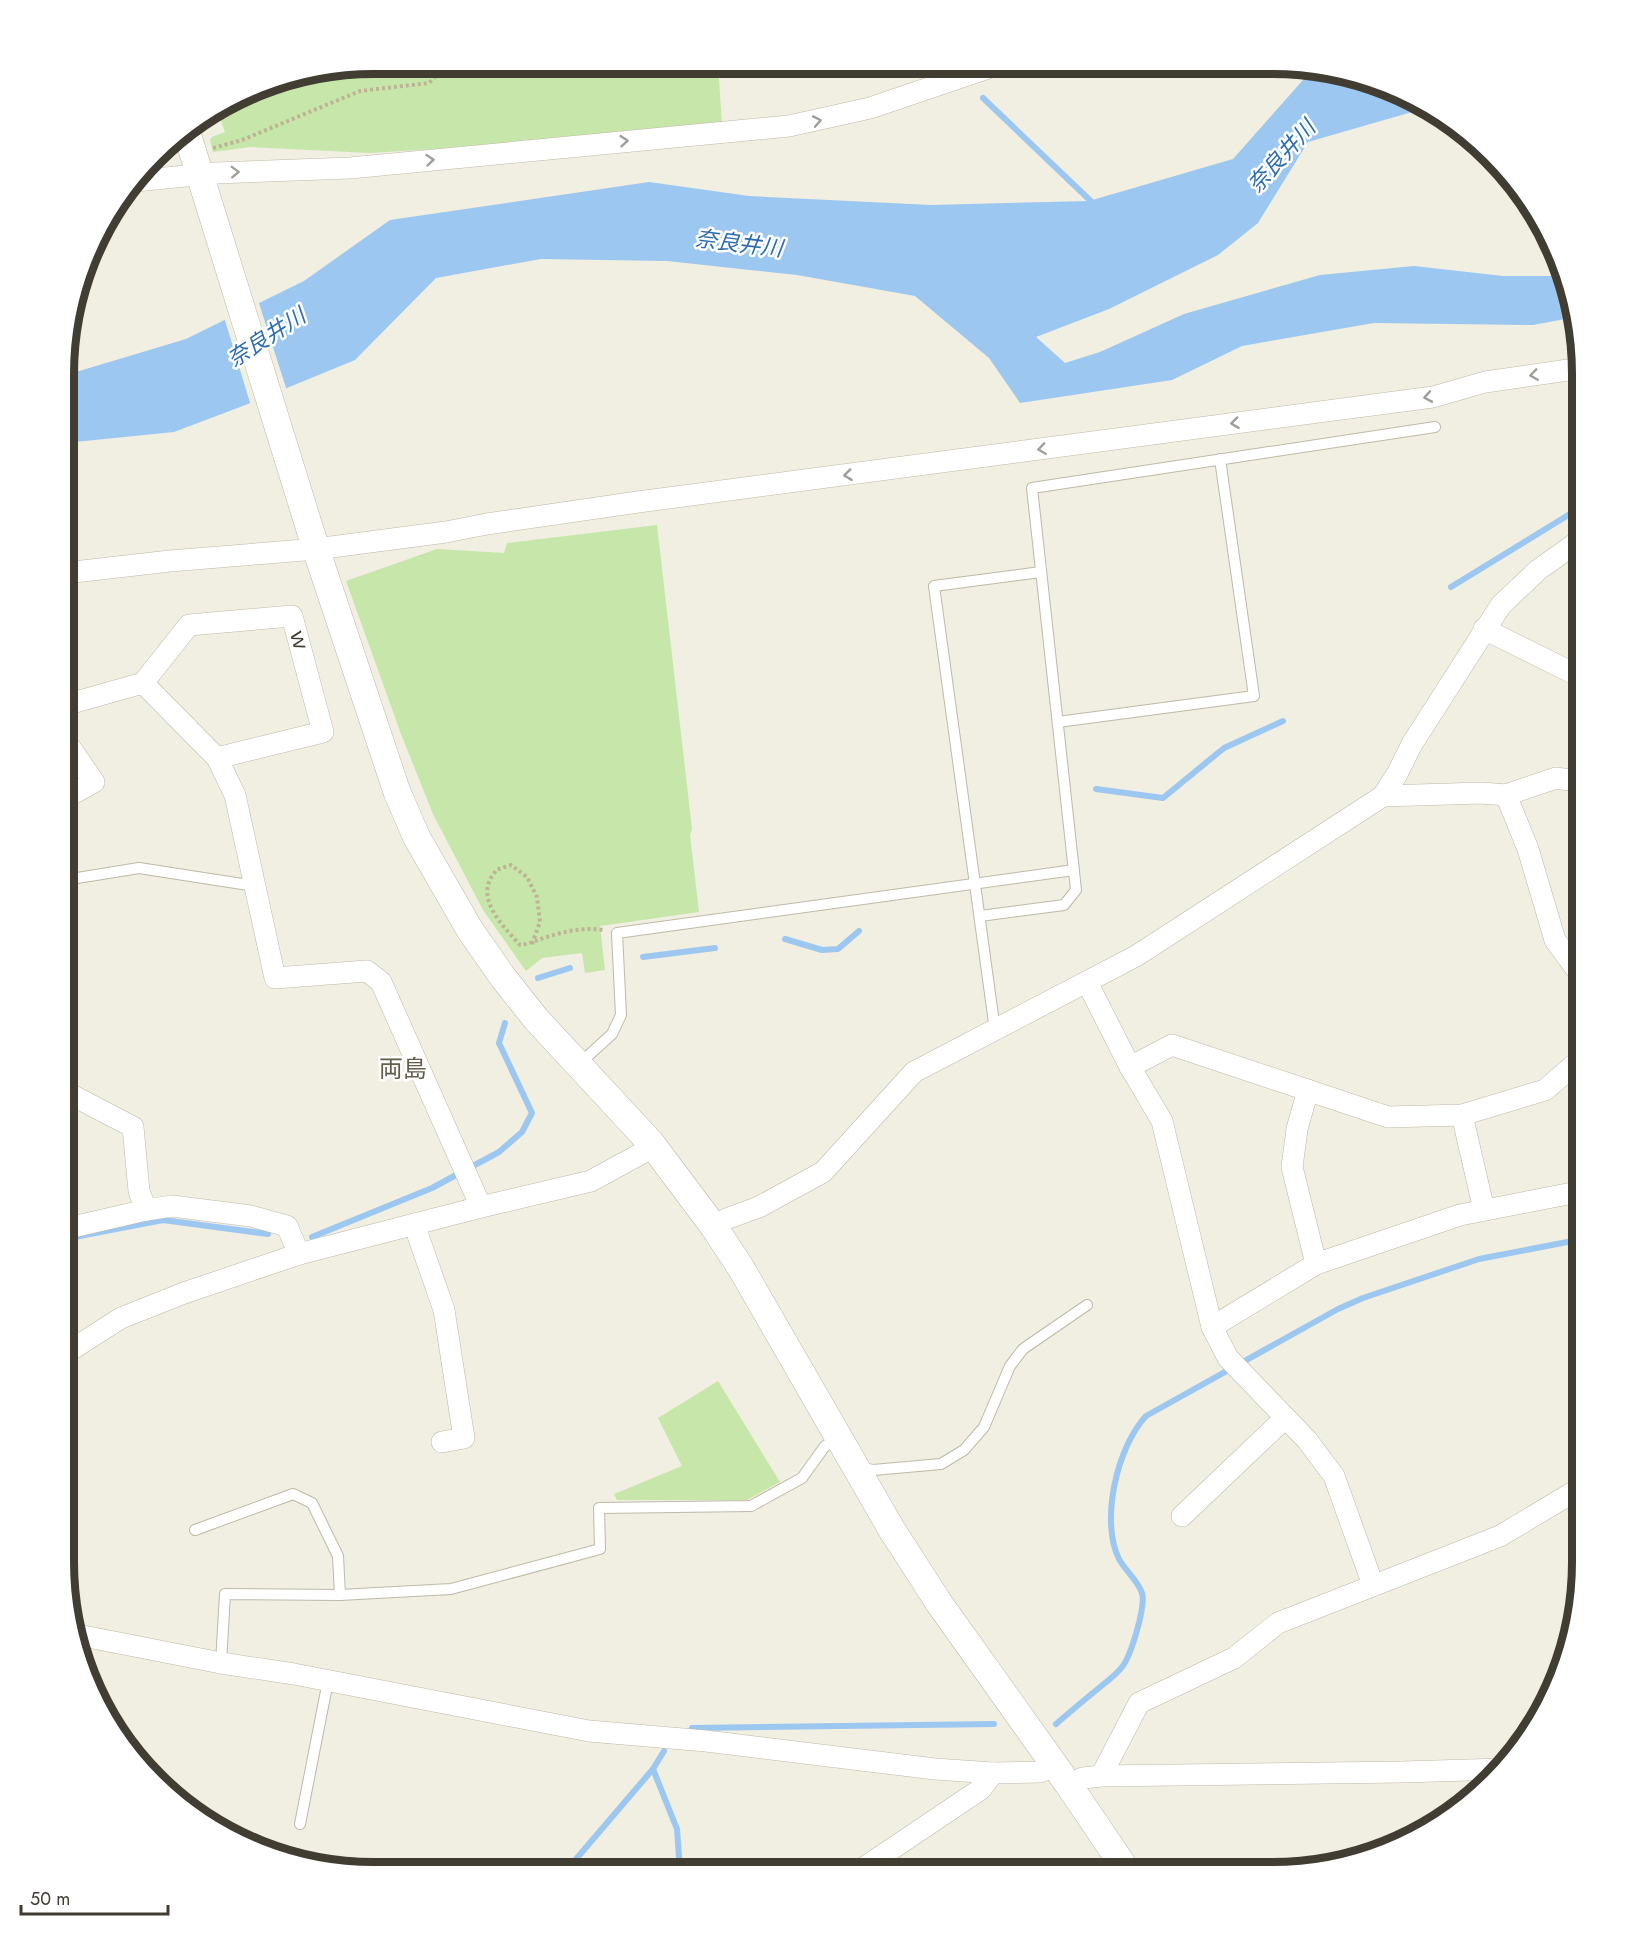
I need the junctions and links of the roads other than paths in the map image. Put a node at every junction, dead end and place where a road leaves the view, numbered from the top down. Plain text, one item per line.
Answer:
1 (970, 74) edge
2 (188, 137) edge
3 (200, 178) junction
4 (144, 181) edge
5 (1572, 369) edge
6 (1435, 426) dead end
7 (1220, 459) junction
8 (314, 543) junction
9 (1572, 546) edge
10 (74, 572) edge
11 (1041, 572) junction
12 (1484, 629) junction
13 (1572, 673) edge
14 (143, 683) junction
15 (74, 702) edge
16 (1058, 722) junction
17 (74, 753) edge
18 (217, 758) junction
19 (1572, 780) edge
20 (74, 793) edge
21 (1506, 795) junction
22 (1383, 796) junction
23 (1074, 870) junction
24 (74, 878) edge
25 (975, 885) junction
26 (255, 886) junction
27 (980, 916) junction
28 (1572, 962) edge
29 (1087, 982) junction
30 (995, 1030) junction
31 (578, 1065) junction
32 (1130, 1067) junction
33 (1572, 1067) edge
34 (1308, 1090) junction
35 (74, 1096) edge
36 (1462, 1115) junction
37 (651, 1143) junction
38 (1572, 1193) edge
39 (480, 1207) junction
40 (146, 1210) junction
41 (1484, 1210) junction
42 (414, 1224) junction
43 (74, 1227) edge
44 (714, 1227) junction
45 (299, 1254) junction
46 (1316, 1264) junction
47 (1087, 1305) dead end
48 (1212, 1327) junction
49 (74, 1348) edge
50 (1285, 1418) junction
51 (839, 1439) junction
52 (442, 1442) dead end
53 (854, 1465) junction
54 (1572, 1493) edge
55 (1182, 1516) dead end
56 (195, 1530) dead end
57 (1373, 1585) junction
58 (340, 1595) junction
59 (83, 1636) edge
60 (221, 1663) junction
61 (328, 1681) junction
62 (1490, 1768) edge
63 (993, 1773) junction
64 (1062, 1775) junction
65 (1101, 1776) junction
66 (300, 1824) dead end
67 (872, 1862) edge
68 (1120, 1862) edge

3 -> 1 street
2 - 3 street
3 - 4 street
3 - 8 street
5 -> 8 street
6 - 7 lane
7 - 11 lane
7 - 16 lane
8 - 10 street
8 - 31 street
9 - 12 street
11 - 16 lane
11 - 25 lane
12 - 13 street
12 - 22 street
14 - 15 street
14 - 18 street
14 - 18 street, ｗ
16 - 23 lane
17 - 20 street
18 - 26 street
19 - 21 street
21 - 22 street
21 - 28 street
22 - 29 street
23 - 25 lane
23 - 27 lane
24 - 26 lane
25 - 27 lane
25 - 31 lane
26 - 39 street
27 - 30 lane
29 - 30 street
29 - 32 street
30 - 44 street
31 - 37 street
32 - 34 street
32 - 48 street
33 - 36 street
34 - 36 street
34 - 46 street
35 - 40 street
36 - 41 street
37 - 39 street
37 - 44 street
38 - 41 street
39 - 42 street
40 - 43 street
40 - 45 street
41 - 46 street
42 - 45 street
42 - 52 street
44 - 51 street
45 - 49 street
46 - 48 street
47 - 53 lane
48 - 50 street
50 - 55 street
50 - 57 street
51 - 53 street
51 - 58 lane
53 - 64 street
54 - 57 street
56 - 58 lane
57 - 65 street
58 - 60 lane
59 - 60 street
60 - 61 street
61 - 63 street
61 - 66 lane
62 - 65 street
63 - 64 street
63 - 67 street
64 - 65 street
64 - 68 street

